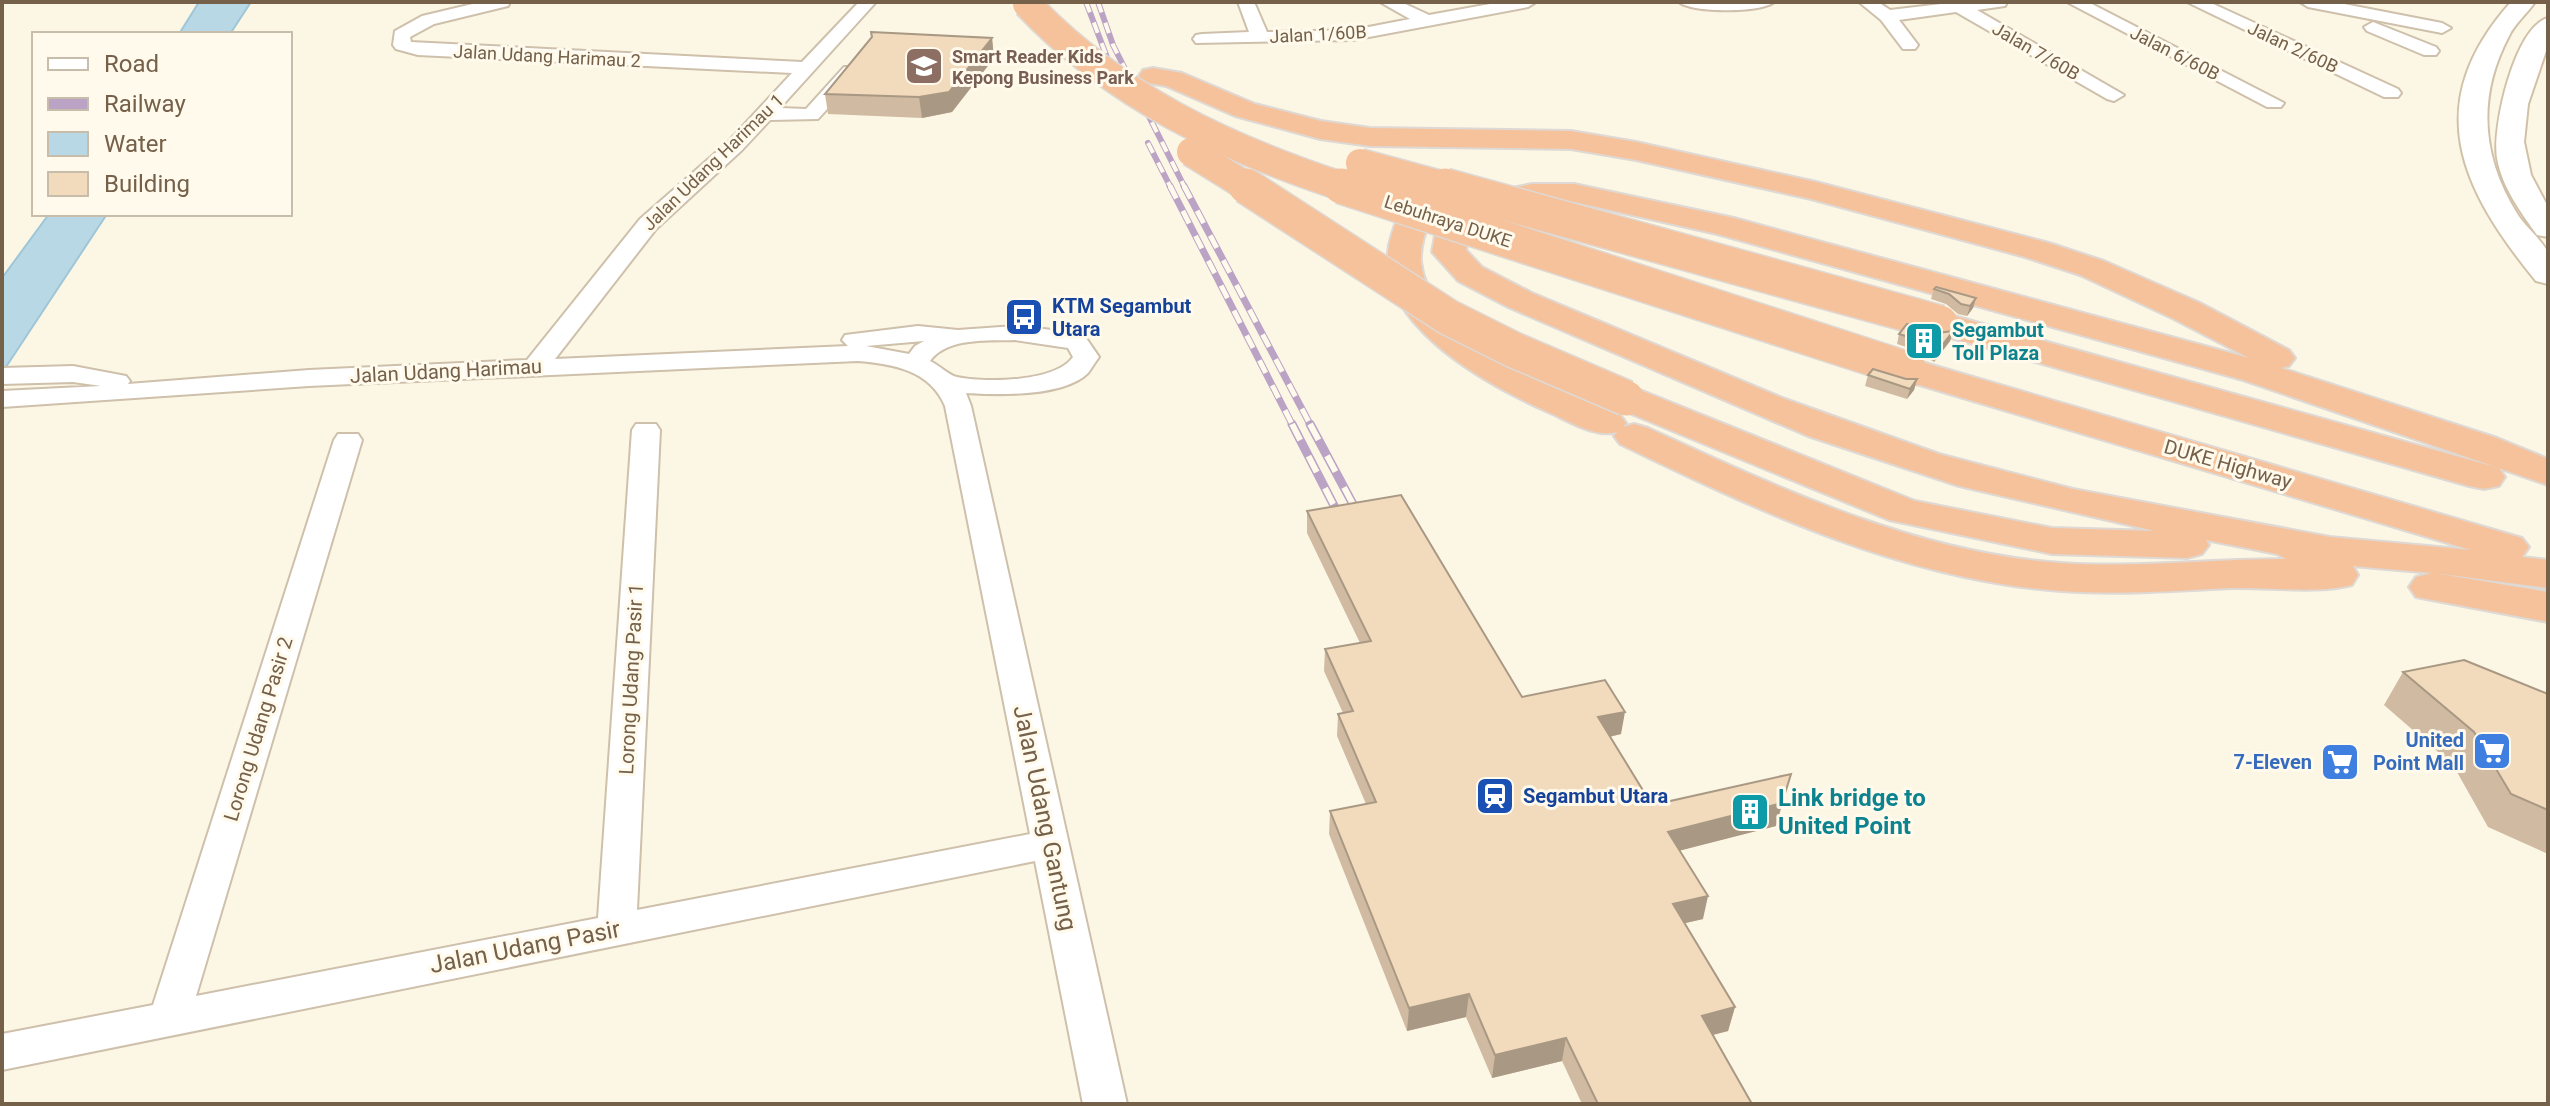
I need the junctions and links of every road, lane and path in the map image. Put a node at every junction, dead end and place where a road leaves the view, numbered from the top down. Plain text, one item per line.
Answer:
1 (502, 2) edge
2 (868, 2) edge
3 (1015, 2) edge
4 (1026, 2) edge
5 (1057, 2) edge
6 (1246, 2) edge
7 (1388, 2) edge
8 (1528, 2) edge
9 (1687, 2) edge
10 (1766, 2) edge
11 (1867, 2) edge
12 (1999, 2) edge
13 (2075, 2) edge
14 (2195, 2) edge
15 (2308, 2) edge
16 (2523, 2) edge
17 (1959, 7) junction
18 (2342, 9) junction
19 (1887, 16) junction
20 (1427, 21) junction
21 (2442, 28) dead end
22 (2501, 30) junction
23 (1260, 37) junction
24 (1202, 39) dead end
25 (2543, 42) edge
26 (1909, 45) dead end
27 (2430, 51) dead end
28 (864, 55) edge
29 (809, 68) junction
30 (1153, 76) junction
31 (2391, 93) dead end
32 (2114, 95) dead end
33 (2274, 103) dead end
34 (765, 114) junction
35 (2548, 228) edge
36 (2548, 274) edge
37 (966, 335) junction
38 (737, 356) junction
39 (915, 364) junction
40 (536, 366) junction
41 (2275, 370) junction
42 (2, 376) edge
43 (947, 384) junction
44 (155, 388) junction
45 (2, 399) edge
46 (646, 430) dead end
47 (348, 440) dead end
48 (2548, 465) edge
49 (2548, 473) edge
50 (2548, 495) edge
51 (2323, 549) junction
52 (2548, 559) edge
53 (2548, 574) edge
54 (2548, 607) edge
55 (1049, 844) junction
56 (617, 928) junction
57 (169, 1018) junction
58 (2, 1052) edge
59 (1105, 1104) edge

1 - 29 street, Jalan Udang Harimau 2
2 - 29 street, Jalan Udang Harimau 1
3 - 51 highway, bridge
4 - 52 highway, DUKE Highway, bridge
5 - 30 highway, Lebuhraya DUKE
6 - 23 street
7 - 20 street
8 - 20 street, Jalan 1/60B
9 - 10 street
11 - 19 street
12 - 17 street
13 - 33 street, Jalan 6/60B
14 - 31 street, Jalan 2/60B
15 - 18 street
16 - 22 main road
17 - 19 street
17 - 32 street, Jalan 7/60B
18 - 21 street
18 - 27 street
19 - 26 street
20 - 23 street, Jalan 1/60B
22 - 25 main road
22 - 36 main road
23 - 24 street, Jalan 1/60B
25 - 35 main road
28 - 34 street
29 - 34 street, Jalan Udang Harimau 1
30 - 41 highway
30 - 50 highway, Lebuhraya DUKE, bridge
34 - 40 street, Jalan Udang Harimau 1
37 - 38 street, Jalan Udang Harimau
37 - 39 street
37 - 43 street
38 - 39 street, Jalan Udang Harimau
38 - 40 street, Jalan Udang Harimau
39 - 43 street, Jalan Udang Harimau
40 - 44 street, Jalan Udang Harimau
41 - 48 highway
41 - 49 highway
41 - 51 highway
41 - 54 highway
42 - 44 street, Jalan Udang Harimau
43 - 55 street, Jalan Udang Gantung
44 - 45 street, Jalan Udang Harimau
46 - 56 street, Lorong Udang Pasir 1
47 - 57 street, Lorong Udang Pasir 2
51 - 53 highway
55 - 56 street, Jalan Udang Pasir
55 - 59 street, Jalan Udang Gantung
56 - 57 street, Jalan Udang Pasir
57 - 58 street, Jalan Udang Pasir

